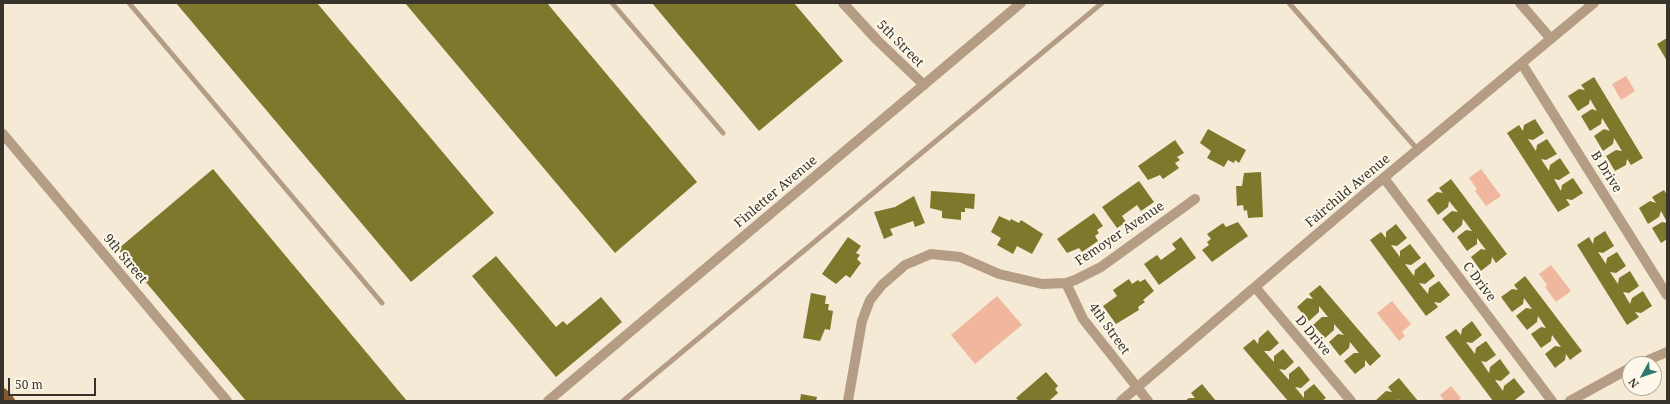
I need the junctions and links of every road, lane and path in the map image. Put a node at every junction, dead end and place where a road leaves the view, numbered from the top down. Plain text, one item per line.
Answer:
1 (129, 3) edge
2 (612, 3) edge
3 (843, 3) edge
4 (1020, 3) edge
5 (1102, 3) edge
6 (1289, 3) edge
7 (1520, 3) edge
8 (1594, 3) edge
9 (1551, 40) junction
10 (1522, 64) junction
11 (924, 85) junction
12 (722, 133) dead end
13 (3, 134) edge
14 (1418, 150) junction
15 (1384, 178) junction
16 (1195, 199) dead end
17 (1066, 283) junction
18 (1256, 287) junction
19 (1667, 294) edge
20 (382, 303) dead end
21 (1667, 352) edge
22 (1658, 356) edge
23 (1622, 372) edge
24 (1137, 387) junction
25 (3, 393) edge
26 (10, 401) edge
27 (226, 401) edge
28 (548, 401) edge
29 (623, 401) edge
30 (848, 401) edge
31 (1120, 401) edge
32 (1148, 401) edge
33 (1351, 401) edge
34 (1552, 401) edge
35 (1570, 401) edge

1 - 20 lane
2 - 12 lane
3 - 11 street, 5th Street
4 - 11 street, Finletter Avenue
5 - 29 lane
6 - 14 lane
7 - 9 street
8 - 9 street, Fairchild Avenue
9 - 10 street, Fairchild Avenue
10 - 14 street, Fairchild Avenue
10 - 19 street, B Drive
11 - 28 street, Finletter Avenue
13 - 27 street, 9th Street
14 - 15 street, Fairchild Avenue
15 - 18 street, Fairchild Avenue
15 - 34 street, C Drive
16 - 17 street, Femoyer Avenue
17 - 24 street, 4th Street
17 - 30 street, Femoyer Avenue
18 - 24 street, Fairchild Avenue
18 - 33 street, D Drive
21 - 22 street
23 - 35 street
24 - 31 street, Fairchild Avenue
24 - 32 street, 4th Street
25 - 26 main road

